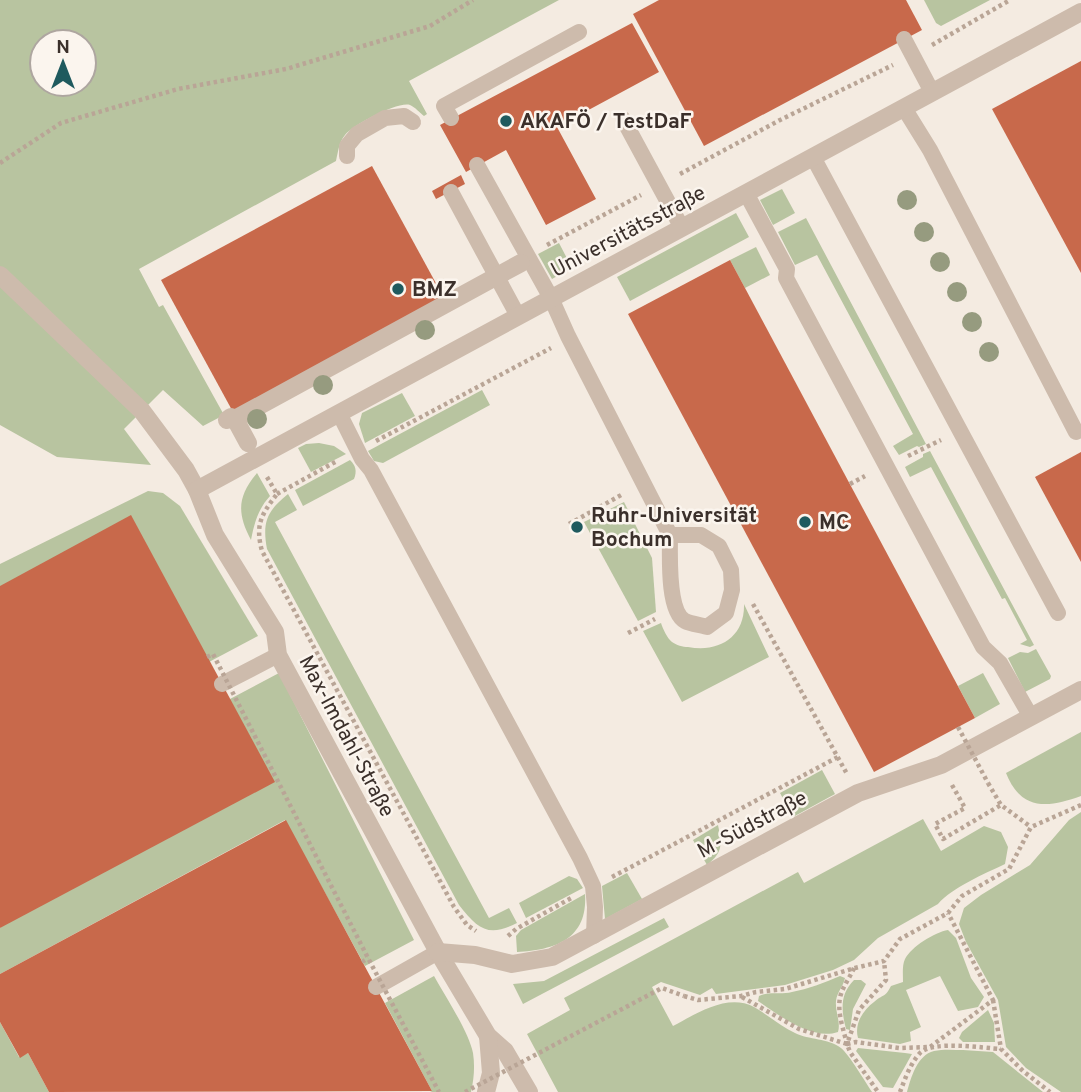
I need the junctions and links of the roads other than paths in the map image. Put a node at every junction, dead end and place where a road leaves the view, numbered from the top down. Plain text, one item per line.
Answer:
1 (1081, 12) edge
2 (579, 32) dead end
3 (904, 39) dead end
4 (932, 92) junction
5 (904, 108) junction
6 (451, 118) dead end
7 (623, 119) dead end
8 (413, 122) dead end
9 (347, 156) dead end
10 (813, 157) junction
11 (477, 166) dead end
12 (451, 192) dead end
13 (746, 193) junction
14 (682, 228) junction
15 (524, 259) junction
16 (0, 275) edge
17 (497, 277) junction
18 (551, 298) junction
19 (518, 316) junction
20 (339, 413) junction
21 (1076, 432) dead end
22 (252, 450) junction
23 (197, 490) junction
24 (670, 535) junction
25 (1058, 613) dead end
26 (278, 655) junction
27 (222, 684) dead end
28 (1081, 690) edge
29 (1031, 717) junction
30 (594, 936) junction
31 (438, 952) junction
32 (376, 987) dead end
33 (488, 1036) junction
34 (486, 1092) edge
35 (529, 1092) edge

1 - 4 street, Universitätsstraße
2 - 6 lane
3 - 4 lane
4 - 5 street, Universitätsstraße
5 - 10 street, Universitätsstraße
5 - 21 lane
7 - 14 lane
8 - 9 lane
10 - 13 street, Universitätsstraße
10 - 25 lane
11 - 15 lane
12 - 17 lane
13 - 14 street, Universitätsstraße
13 - 29 lane
14 - 18 street, Universitätsstraße
15 - 17 street, Universitätsstraße
15 - 18 lane
16 - 23 street, Max-Imdahl-Straße
17 - 19 lane
17 - 22 street, Universitätsstraße
18 - 19 street, Universitätsstraße
18 - 24 lane
19 - 20 street, Universitätsstraße
20 - 22 street, Universitätsstraße
20 - 30 lane
22 - 23 street, Universitätsstraße
23 - 26 street, Max-Imdahl-Straße
24 - 24 lane
26 - 27 lane
26 - 31 street, Max-Imdahl-Straße
28 - 29 street, M-Südstraße
29 - 30 street, M-Südstraße
30 - 31 street, M-Südstraße
31 - 32 lane
31 - 33 street, Max-Imdahl-Straße
33 - 34 street, Max-Imdahl-Straße
33 - 35 street, Max-Imdahl-Straße

